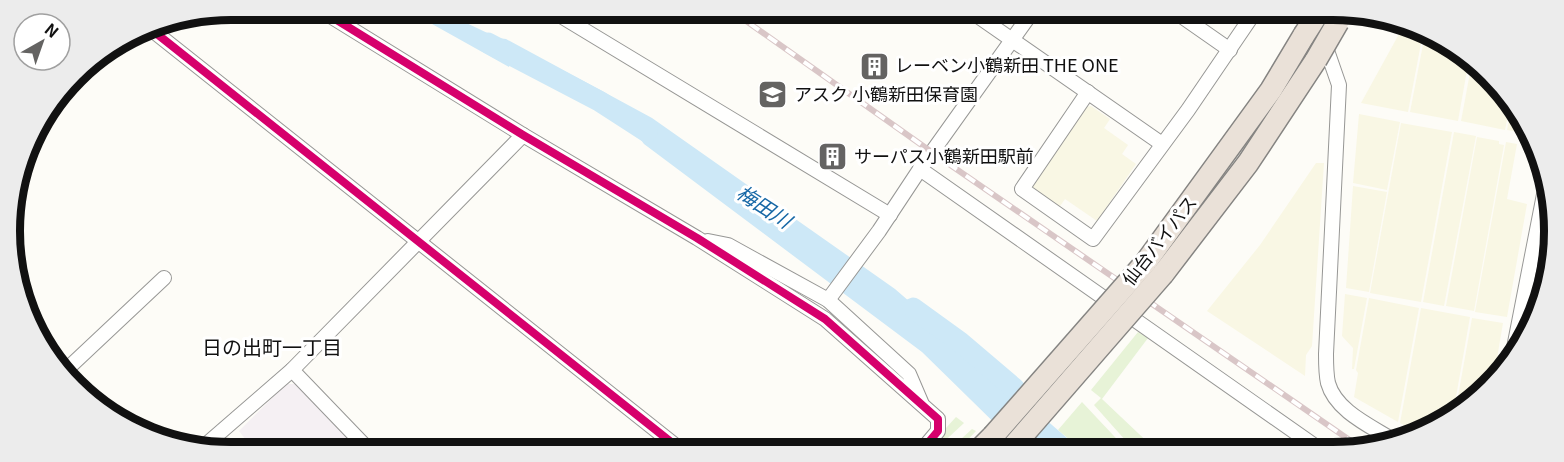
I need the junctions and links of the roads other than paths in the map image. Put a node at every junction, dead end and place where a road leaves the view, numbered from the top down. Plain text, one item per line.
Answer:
1 (336, 20) edge
2 (568, 20) edge
3 (983, 20) edge
4 (1026, 20) edge
5 (1187, 20) edge
6 (1249, 20) edge
7 (1316, 20) edge
8 (1327, 20) edge
9 (1331, 20) edge
10 (156, 34) edge
11 (1012, 40) junction
12 (1230, 50) junction
13 (1088, 92) junction
14 (523, 135) junction
15 (1162, 144) junction
16 (920, 169) junction
17 (1543, 201) edge
18 (890, 215) junction
19 (697, 238) junction
20 (419, 242) junction
21 (1154, 268) junction
22 (164, 278) dead end
23 (831, 297) junction
24 (1516, 337) edge
25 (69, 367) edge
26 (292, 370) junction
27 (922, 405) junction
28 (1386, 435) edge
29 (210, 441) edge
30 (361, 442) edge
31 (671, 442) edge
32 (929, 442) edge
33 (987, 442) edge
34 (1016, 442) edge
35 (1309, 442) edge

1 - 14 street
2 - 18 street
3 - 11 street
4 - 11 street
5 - 12 street
6 - 12 street
7 - 28 street
8 - 21 highway, 仙台バイパス, bridge
9 - 21 highway, 仙台バイパス, bridge
10 - 20 street
11 - 13 street
11 - 16 street
12 - 15 street
13 - 15 street
13 - 15 street
14 - 19 street
14 - 20 street
16 - 18 street
16 - 35 street
17 - 24 street
18 - 23 street
19 - 23 street
19 - 27 street
20 - 26 street
20 - 31 street
21 - 33 highway, 仙台バイパス, bridge
21 - 34 highway, 仙台バイパス, bridge
22 - 25 street
23 - 27 street
26 - 29 street
26 - 30 street
27 - 32 street

